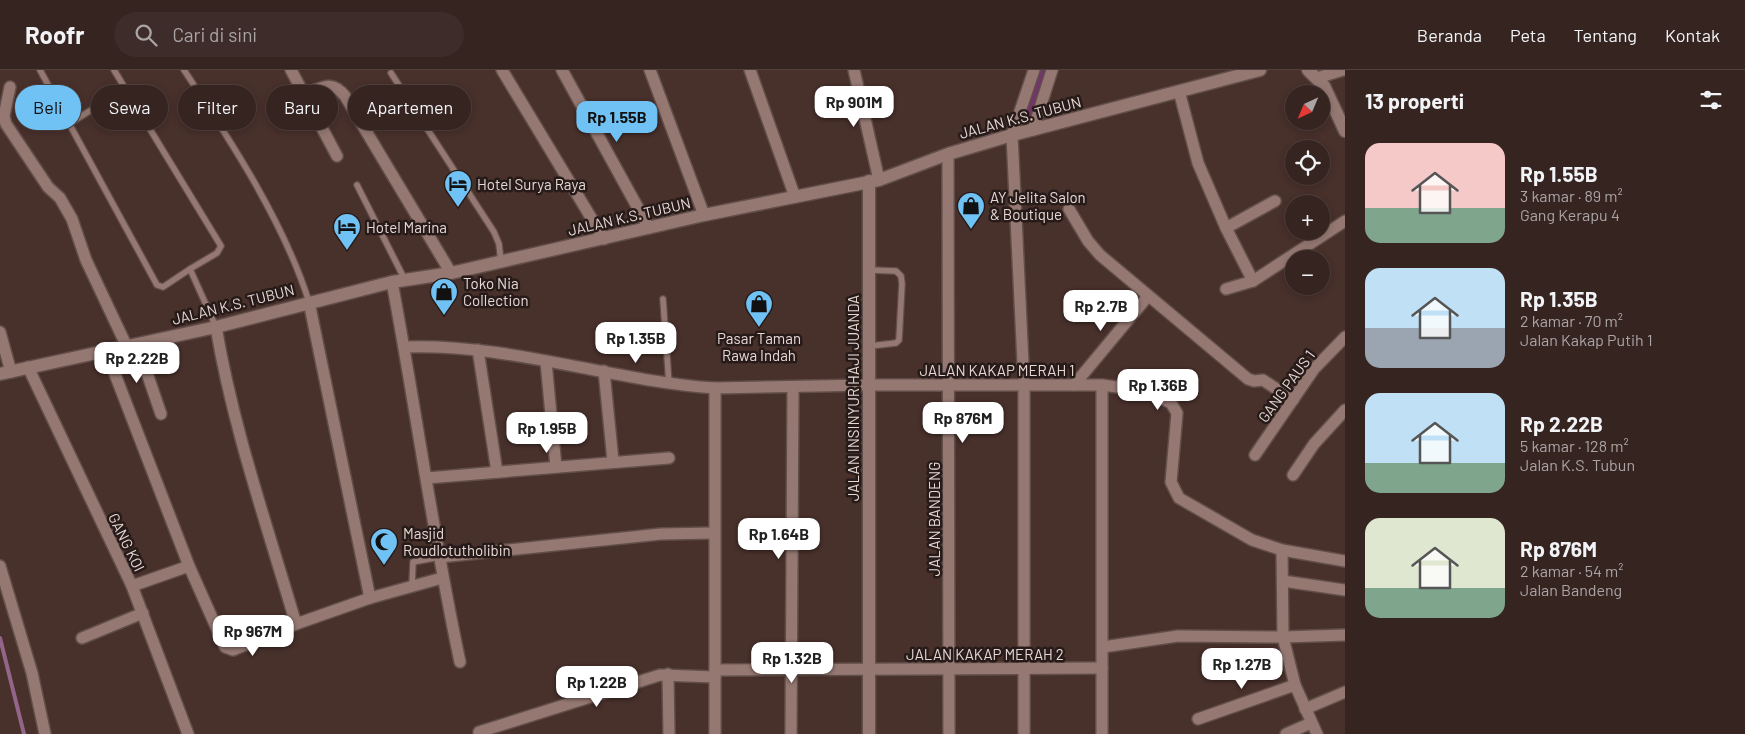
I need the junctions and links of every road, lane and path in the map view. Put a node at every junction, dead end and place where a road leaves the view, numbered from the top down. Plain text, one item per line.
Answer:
1 (40, 70) edge
2 (114, 70) edge
3 (184, 70) edge
4 (291, 70) edge
5 (502, 70) edge
6 (562, 70) edge
7 (650, 70) edge
8 (750, 70) edge
9 (854, 70) edge
10 (1034, 70) edge
11 (1052, 70) edge
12 (1260, 70) edge
13 (1343, 70) edge
14 (391, 73) dead end
15 (1313, 74) edge
16 (48, 85) edge
17 (124, 85) edge
18 (300, 85) edge
19 (10, 87) dead end
20 (338, 88) edge
21 (1179, 92) junction
22 (72, 130) edge
23 (151, 130) edge
24 (324, 130) edge
25 (1033, 130) junction
26 (1345, 131) edge
27 (1012, 135) junction
28 (948, 154) junction
29 (337, 156) dead end
30 (874, 181) junction
31 (358, 185) dead end
32 (795, 197) junction
33 (1275, 201) dead end
34 (1069, 209) dead end
35 (704, 215) junction
36 (1345, 221) edge
37 (649, 228) junction
38 (1226, 228) junction
39 (604, 239) junction
40 (501, 262) junction
41 (190, 268) junction
42 (870, 270) junction
43 (451, 273) junction
44 (405, 280) junction
45 (1253, 281) junction
46 (392, 282) junction
47 (1226, 289) dead end
48 (1148, 296) junction
49 (663, 299) dead end
50 (309, 302) junction
51 (216, 327) junction
52 (0, 332) edge
53 (1345, 337) edge
54 (132, 346) junction
55 (870, 346) junction
56 (404, 347) junction
57 (478, 350) junction
58 (106, 352) junction
59 (546, 362) junction
60 (28, 367) junction
61 (604, 371) junction
62 (5, 373) edge
63 (669, 384) junction
64 (1024, 384) junction
65 (870, 385) junction
66 (950, 385) junction
67 (1074, 385) junction
68 (1102, 385) junction
69 (793, 387) junction
70 (715, 388) junction
71 (1293, 400) junction
72 (1345, 410) edge
73 (161, 414) dead end
74 (1255, 455) dead end
75 (669, 458) dead end
76 (613, 461) junction
77 (556, 467) junction
78 (498, 472) junction
79 (1293, 475) dead end
80 (427, 478) junction
81 (714, 532) junction
82 (1282, 550) junction
83 (440, 557) junction
84 (1345, 561) edge
85 (0, 566) edge
86 (189, 566) junction
87 (442, 578) junction
88 (1283, 581) junction
89 (132, 586) junction
90 (412, 586) junction
91 (1345, 590) edge
92 (370, 598) junction
93 (143, 613) junction
94 (296, 624) junction
95 (1345, 635) edge
96 (82, 638) dead end
97 (1283, 638) junction
98 (1103, 647) junction
99 (460, 662) dead end
100 (949, 668) junction
101 (1102, 668) junction
102 (869, 669) junction
103 (1024, 669) junction
104 (791, 670) junction
105 (715, 673) junction
106 (668, 674) junction
107 (1295, 685) junction
108 (1345, 692) edge
109 (1306, 710) junction
110 (1198, 719) dead end
111 (1311, 723) junction
112 (478, 732) dead end
113 (45, 734) edge
114 (188, 734) edge
115 (669, 734) edge
116 (715, 734) edge
117 (791, 734) edge
118 (869, 734) edge
119 (949, 734) edge
120 (1024, 734) edge
121 (1102, 734) edge
122 (1286, 734) edge
123 (1317, 734) edge

1 - 16 lane
2 - 17 lane
3 - 50 lane
4 - 18 street
5 - 39 street
6 - 37 street
7 - 35 street
8 - 32 street
9 - 30 street
10 - 27 street
11 - 25 street
12 - 21 street, JALAN K.S. TUBUN
13 - 15 street
14 - 40 lane
15 - 26 street
19 - 54 street
20 - 43 street
21 - 25 street, JALAN K.S. TUBUN
21 - 38 street
22 - 41 lane
23 - 41 lane
24 - 29 street
25 - 27 street, JALAN K.S. TUBUN
27 - 28 street, JALAN K.S. TUBUN
27 - 64 street
28 - 30 street, JALAN K.S. TUBUN
28 - 66 street, JALAN BANDENG
30 - 32 street, JALAN K.S. TUBUN
30 - 42 street, JALAN INSINYUR HAJI JUANDA
31 - 44 lane
32 - 35 street, JALAN K.S. TUBUN
33 - 38 street
34 - 48 street
35 - 37 street, JALAN K.S. TUBUN
36 - 45 street
37 - 39 street, JALAN K.S. TUBUN
38 - 45 street
39 - 40 street, JALAN K.S. TUBUN
40 - 43 street, JALAN K.S. TUBUN
41 - 51 lane
42 - 55 street, JALAN INSINYUR HAJI JUANDA
42 - 55 lane
43 - 44 street, JALAN K.S. TUBUN
44 - 46 street, JALAN K.S. TUBUN
45 - 47 street
46 - 50 street, JALAN K.S. TUBUN
46 - 56 street
48 - 67 street
48 - 71 street
49 - 63 lane
50 - 51 street, JALAN K.S. TUBUN
50 - 92 street
51 - 54 street, JALAN K.S. TUBUN
51 - 94 street
52 - 62 street
53 - 71 street, GANG PAUS 1
54 - 58 street, JALAN K.S. TUBUN
54 - 73 street
55 - 65 street, JALAN INSINYUR HAJI JUANDA
56 - 57 street, JALAN KAKAP MERAH 1
56 - 80 street
57 - 59 street, JALAN KAKAP MERAH 1
57 - 78 street
58 - 60 street, JALAN K.S. TUBUN
58 - 86 street
59 - 61 street, JALAN KAKAP MERAH 1
59 - 77 street
60 - 62 street, JALAN K.S. TUBUN
60 - 89 street, GANG KOI
61 - 63 street, JALAN KAKAP MERAH 1
61 - 76 street
63 - 70 street, JALAN KAKAP MERAH 1
64 - 66 street, JALAN KAKAP MERAH 1
64 - 67 street, JALAN KAKAP MERAH 1
64 - 103 street
65 - 66 street, JALAN KAKAP MERAH 1
65 - 69 street, JALAN KAKAP MERAH 1
65 - 102 street, JALAN INSINYUR HAJI JUANDA
66 - 100 street, JALAN BANDENG
67 - 68 street, JALAN KAKAP MERAH 1
68 - 82 street, JALAN KAKAP MERAH 1
68 - 98 street
69 - 70 street, JALAN KAKAP MERAH 1
69 - 104 street
70 - 81 street
71 - 74 street, GANG PAUS 1
72 - 79 street
75 - 76 street
76 - 77 street
77 - 78 street
78 - 80 street
80 - 83 street
81 - 83 street
81 - 105 street
82 - 84 street, JALAN KAKAP MERAH 1
82 - 88 street
83 - 87 street
83 - 90 lane
85 - 113 street
86 - 89 street
86 - 94 street
87 - 90 street
87 - 99 street
88 - 91 street
88 - 97 street
89 - 93 street, GANG KOI
90 - 92 street
92 - 94 street
93 - 96 street
93 - 114 street, GANG KOI
95 - 97 street
97 - 98 street
97 - 107 street
98 - 101 street
100 - 102 street, JALAN KAKAP MERAH 2
100 - 103 street, JALAN KAKAP MERAH 2
100 - 119 street, JALAN BANDENG
101 - 103 street, JALAN KAKAP MERAH 2
101 - 121 street
102 - 104 street, JALAN KAKAP MERAH 2
102 - 118 street, JALAN INSINYUR HAJI JUANDA
103 - 120 street
104 - 105 street, JALAN KAKAP MERAH 2
104 - 117 street
105 - 106 street, JALAN KAKAP MERAH 2
105 - 116 street
106 - 112 street, JALAN KAKAP MERAH 2
106 - 115 street
107 - 109 street
107 - 110 street
108 - 109 street
109 - 111 street
111 - 122 street
111 - 123 street

